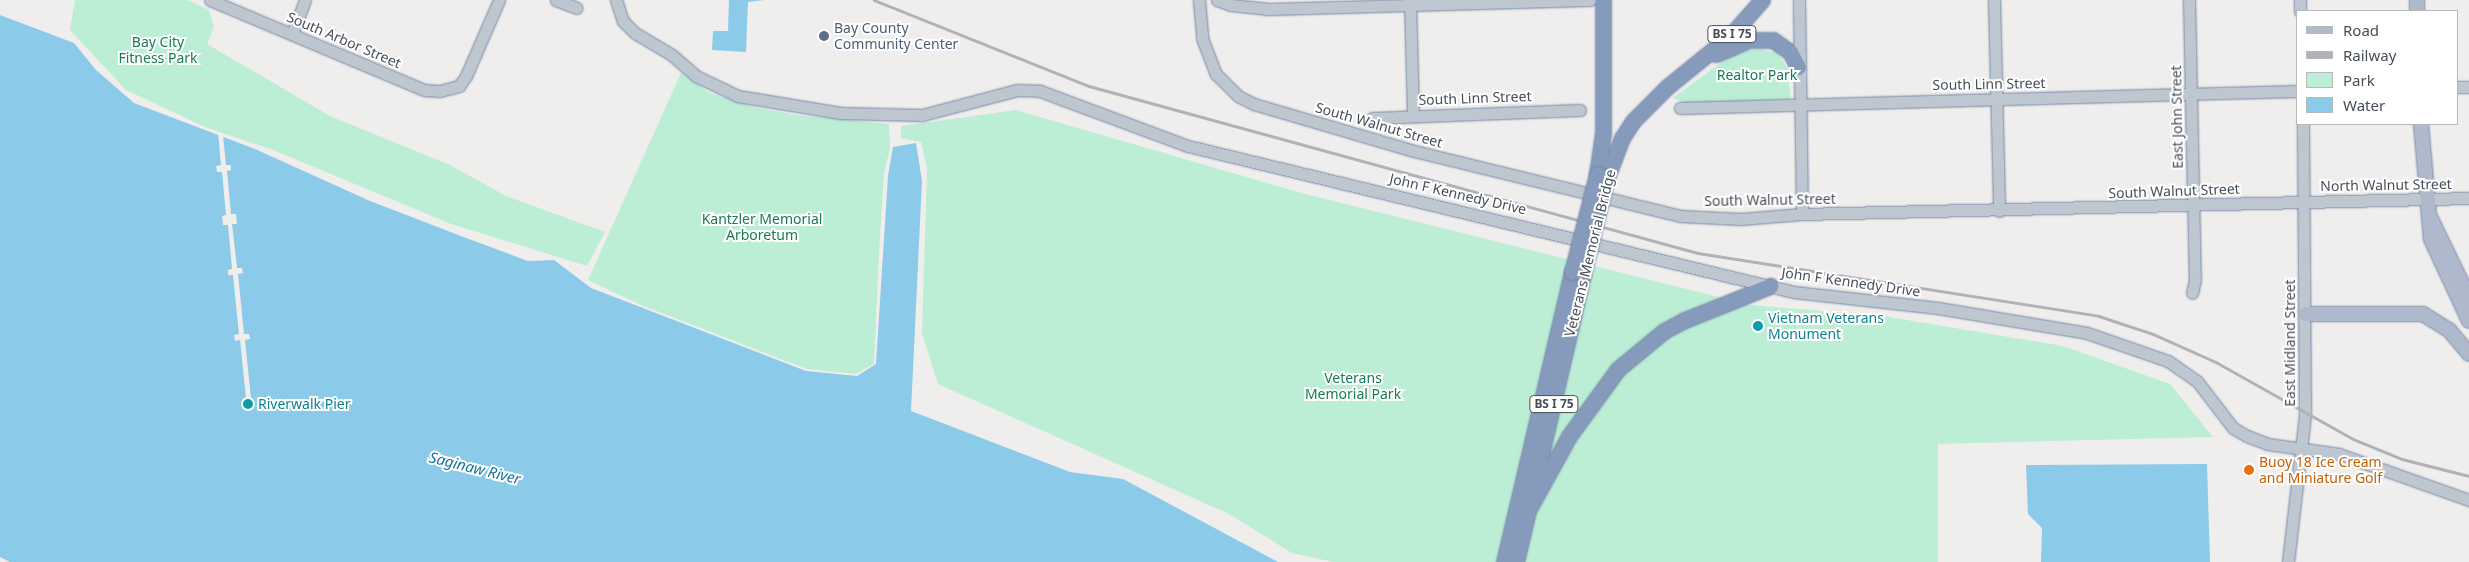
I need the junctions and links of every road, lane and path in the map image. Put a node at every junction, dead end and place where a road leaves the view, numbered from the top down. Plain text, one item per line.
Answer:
1 (210, 0) edge
2 (305, 0) edge
3 (499, 0) edge
4 (556, 0) edge
5 (616, 0) edge
6 (1199, 0) edge
7 (1217, 0) edge
8 (1590, 0) edge
9 (1603, 0) edge
10 (1762, 0) edge
11 (1799, 0) edge
12 (1994, 0) edge
13 (2188, 0) edge
14 (1410, 2) edge
15 (577, 8) dead end
16 (292, 34) junction
17 (1697, 63) junction
18 (1798, 67) junction
19 (2296, 91) edge
20 (2191, 94) junction
21 (1996, 99) junction
22 (1800, 104) junction
23 (1680, 108) dead end
24 (1580, 110) dead end
25 (1413, 115) junction
26 (1372, 118) dead end
27 (2303, 125) edge
28 (2421, 125) edge
29 (1602, 175) junction
30 (2469, 198) edge
31 (2425, 200) junction
32 (2304, 203) junction
33 (2194, 206) junction
34 (1999, 211) junction
35 (1802, 214) junction
36 (2430, 216) junction
37 (1577, 273) junction
38 (1770, 286) junction
39 (2192, 293) dead end
40 (2469, 298) edge
41 (2306, 314) junction
42 (2469, 321) edge
43 (2469, 354) edge
44 (2303, 449) junction
45 (2469, 500) edge
46 (1530, 507) junction
47 (1517, 532) junction
48 (1504, 562) edge
49 (1516, 562) edge
50 (2288, 562) edge

1 - 16 street, South Arbor Street
2 - 16 street
3 - 16 street, South Arbor Street
4 - 15 street
5 - 38 street, John F Kennedy Drive
6 - 35 street, South Walnut Street
7 - 14 street
8 - 14 street
9 - 29 highway, BS I 75
10 - 17 highway, Veterans Memorial Bridge / BS I 75
11 - 18 street
12 - 21 street
13 - 20 street, East John Street
14 - 25 street
17 - 18 highway
17 - 29 highway, Veterans Memorial Bridge / BS I 75
18 - 22 street
19 - 20 street, South Linn Street
20 - 21 street, South Linn Street
20 - 33 street, East John Street
21 - 22 street, South Linn Street
21 - 34 street
22 - 23 street, South Linn Street
22 - 35 street
24 - 25 street, South Linn Street
25 - 26 street, South Linn Street
27 - 32 street, East Midland Street
28 - 31 main road
29 - 37 highway, Veterans Memorial Bridge / BS I 75, bridge
30 - 31 street, North Walnut Street
31 - 32 street, North Walnut Street
31 - 36 main road
32 - 33 street, South Walnut Street
32 - 41 street, East Midland Street
33 - 34 street, South Walnut Street
33 - 39 street, East John Street
34 - 35 street, South Walnut Street
36 - 40 main road
36 - 42 main road
37 - 46 highway, Veterans Memorial Bridge / BS I 75
37 - 47 highway, Veterans Memorial Bridge / BS I 75
38 - 44 street, John F Kennedy Drive
38 - 46 highway
41 - 43 main road
41 - 44 street, East Midland Street
44 - 45 street, John F Kennedy Drive
44 - 50 street, East Midland Street
46 - 47 highway, Veterans Memorial Bridge / BS I 75
47 - 48 highway, Veterans Memorial Bridge / BS I 75
47 - 49 highway, Veterans Memorial Bridge / BS I 75

